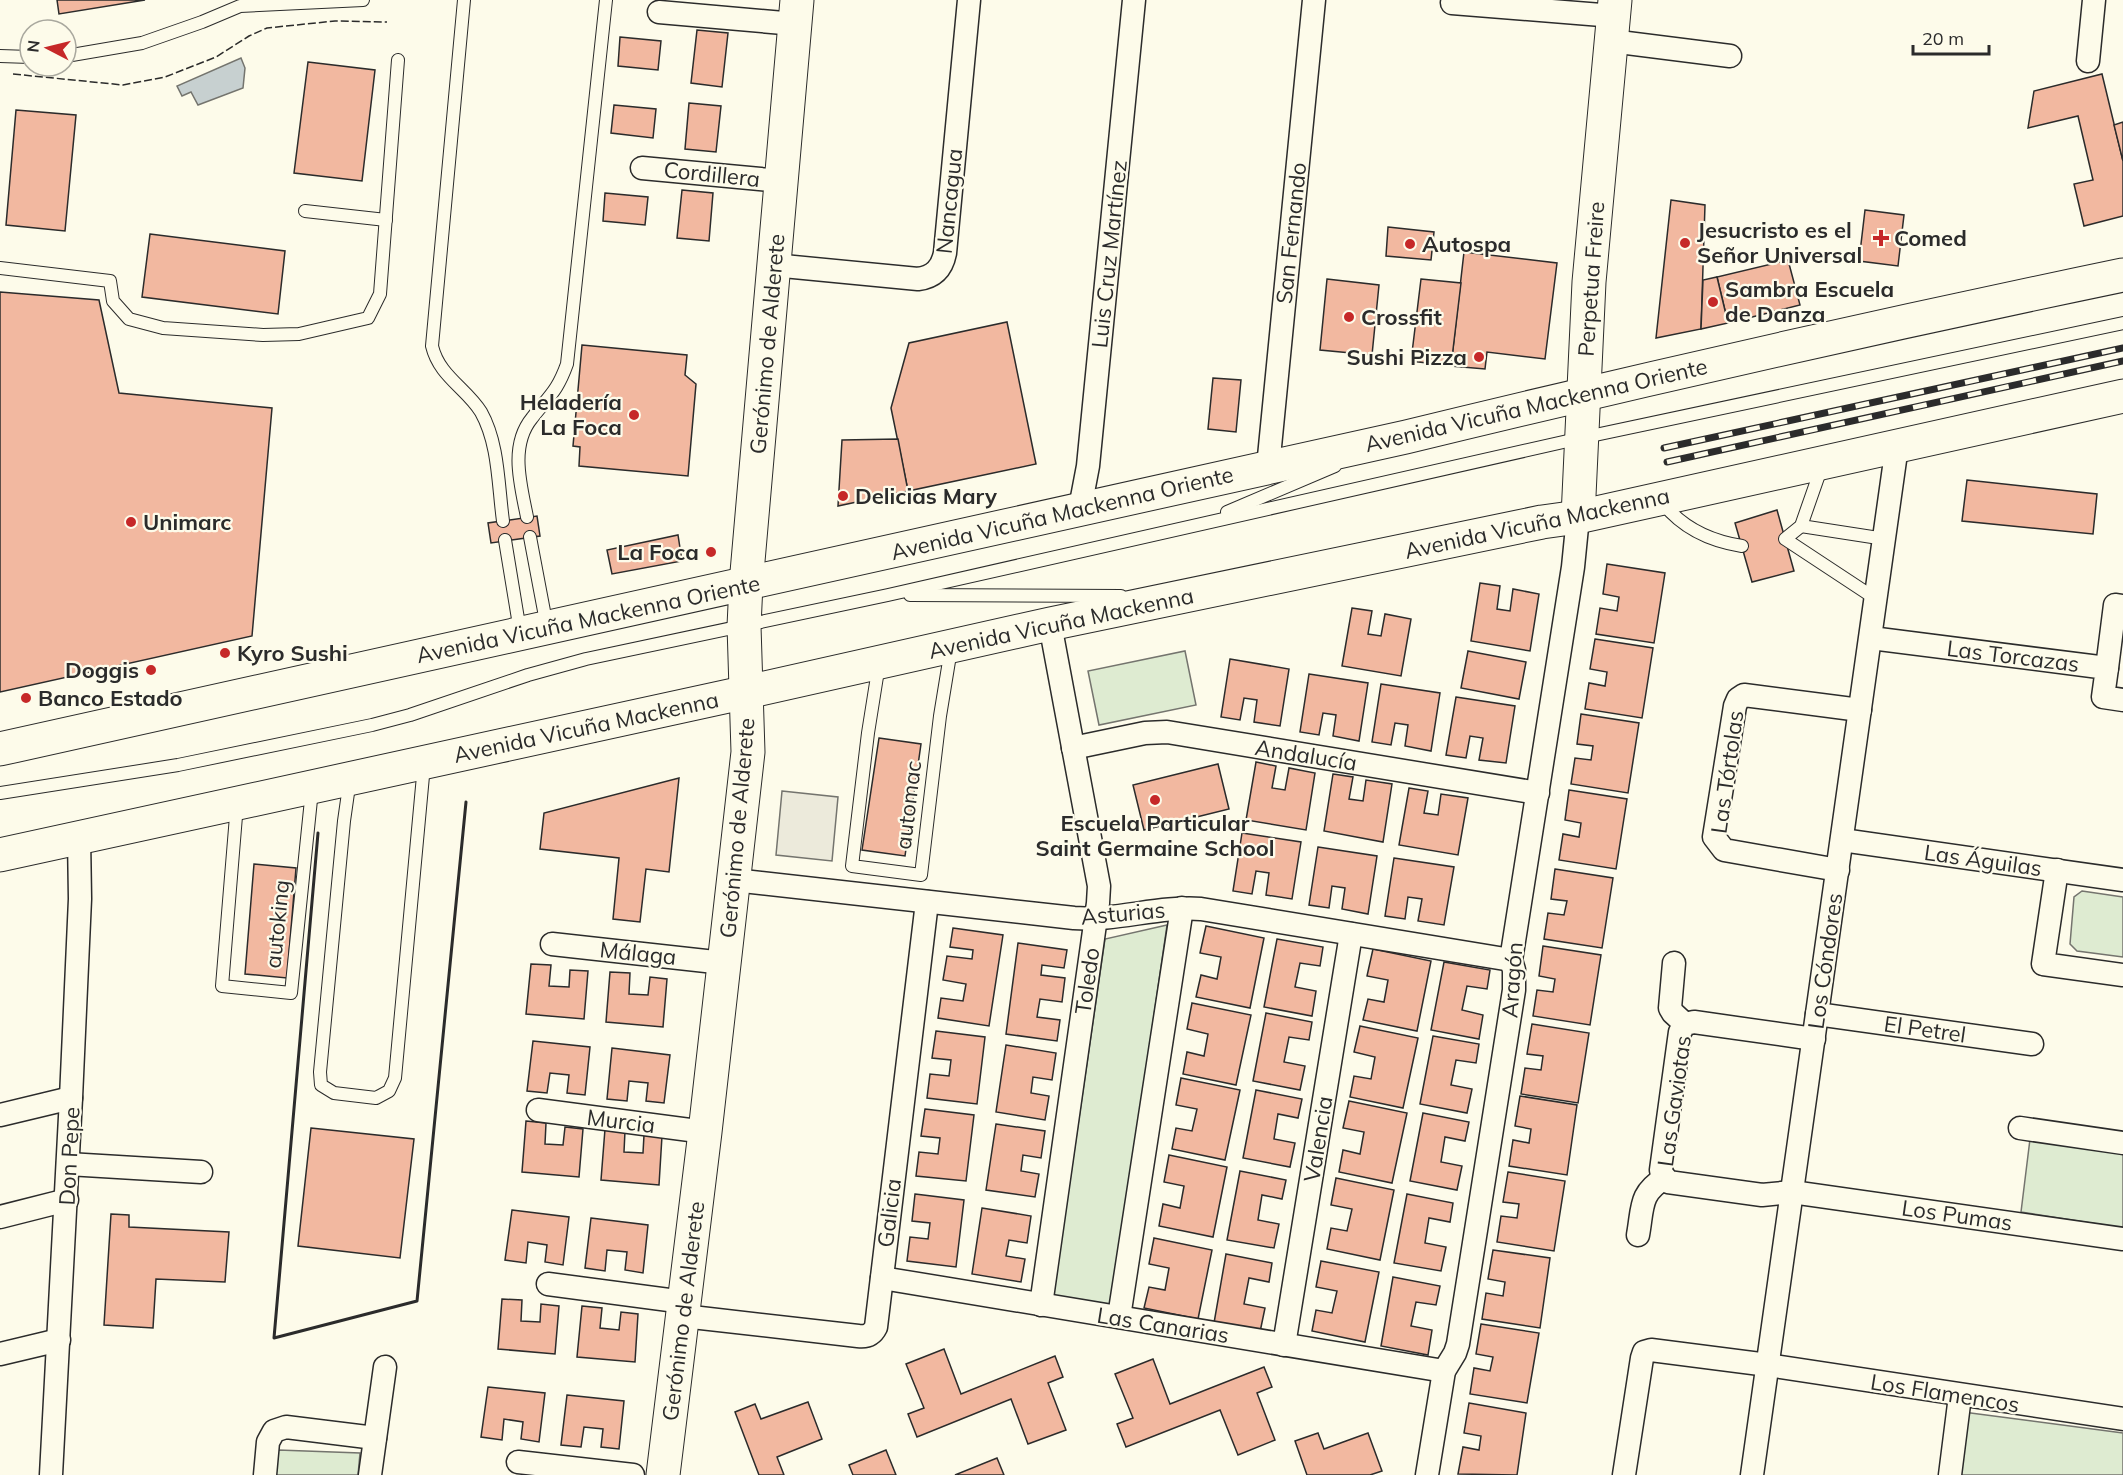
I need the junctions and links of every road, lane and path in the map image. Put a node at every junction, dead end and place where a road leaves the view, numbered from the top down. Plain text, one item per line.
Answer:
1 (363, 0) edge
2 (464, 0) edge
3 (606, 0) edge
4 (969, 0) edge
5 (1134, 0) edge
6 (1314, 0) edge
7 (2094, 0) edge
8 (1452, 3) dead end
9 (659, 12) dead end
10 (796, 12) edge
11 (1613, 19) edge
12 (78, 54) edge
13 (0, 56) edge
14 (1730, 56) dead end
15 (18, 57) edge
16 (398, 60) dead end
17 (2088, 61) dead end
18 (642, 168) dead end
19 (781, 181) junction
20 (305, 211) dead end
21 (386, 220) junction
22 (773, 265) junction
23 (0, 268) edge
24 (2123, 275) edge
25 (2123, 322) edge
26 (1583, 394) junction
27 (2123, 396) edge
28 (1406, 437) junction
29 (1581, 438) junction
30 (1897, 446) junction
31 (1823, 462) junction
32 (1268, 467) junction
33 (1659, 499) junction
34 (1080, 508) junction
35 (527, 517) dead end
36 (1578, 517) junction
37 (503, 521) dead end
38 (1196, 525) junction
39 (1802, 526) junction
40 (530, 537) dead end
41 (1885, 539) junction
42 (505, 540) dead end
43 (1742, 546) dead end
44 (746, 584) junction
45 (888, 595) junction
46 (1184, 596) junction
47 (1876, 599) junction
48 (2123, 606) edge
49 (1050, 624) junction
50 (744, 626) junction
51 (533, 631) junction
52 (1871, 638) junction
53 (951, 647) junction
54 (880, 663) junction
55 (2106, 668) junction
56 (747, 692) junction
57 (2123, 700) edge
58 (1860, 710) junction
59 (1073, 748) junction
60 (0, 749) edge
61 (424, 762) junction
62 (350, 778) junction
63 (313, 787) junction
64 (0, 793) edge
65 (1538, 793) junction
66 (237, 803) junction
67 (79, 837) junction
68 (1842, 840) junction
69 (0, 855) edge
70 (1838, 870) junction
71 (2057, 870) junction
72 (734, 880) junction
73 (2123, 880) edge
74 (927, 902) junction
75 (1182, 908) junction
76 (1095, 920) junction
77 (1351, 934) junction
78 (552, 944) dead end
79 (1511, 960) junction
80 (724, 963) junction
81 (1674, 963) dead end
82 (2123, 975) edge
83 (1817, 1014) junction
84 (1685, 1024) junction
85 (1814, 1039) junction
86 (2032, 1044) dead end
87 (71, 1098) junction
88 (538, 1110) dead end
89 (0, 1115) edge
90 (2020, 1128) dead end
91 (705, 1132) junction
92 (2123, 1143) edge
93 (69, 1164) junction
94 (201, 1172) dead end
95 (1665, 1178) junction
96 (1792, 1192) junction
97 (67, 1200) junction
98 (0, 1217) edge
99 (1638, 1235) dead end
100 (2123, 1239) edge
101 (882, 1278) junction
102 (548, 1284) dead end
103 (1041, 1305) junction
104 (683, 1309) junction
105 (1119, 1317) junction
106 (58, 1340) junction
107 (1284, 1345) junction
108 (0, 1354) edge
109 (1768, 1365) junction
110 (385, 1367) dead end
111 (1444, 1371) junction
112 (1960, 1396) junction
113 (2123, 1419) edge
114 (375, 1438) junction
115 (518, 1462) dead end
116 (45, 1474) edge
117 (265, 1475) edge
118 (370, 1475) edge
119 (633, 1475) edge
120 (663, 1475) edge
121 (1427, 1475) edge
122 (1624, 1475) edge
123 (1752, 1475) edge
124 (1950, 1475) edge

1 - 12 lane
2 - 37 lane
3 - 35 lane
4 - 22 street, Nancagua
5 - 34 street, Luis Cruz Martínez
6 - 32 street, San Fernando
7 - 17 street
8 - 11 street
9 - 10 street
10 - 19 main road, Gerónimo de Alderete
11 - 14 street
11 - 26 main road, Perpetua Freire
13 - 15 lane
16 - 21 lane
18 - 19 street, Cordillera
19 - 22 main road, Gerónimo de Alderete
20 - 21 lane
21 - 23 lane
22 - 44 main road, Gerónimo de Alderete
24 - 26 main road, Avenida Vicuña Mackenna Oriente
25 - 29 lane
26 - 28 main road, Avenida Vicuña Mackenna Oriente
26 - 29 main road, Perpetua Freire
27 - 30 main road, Avenida Vicuña Mackenna
28 - 32 main road, Avenida Vicuña Mackenna Oriente
28 - 38 lane
29 - 36 main road, Perpetua Freire
29 - 38 lane
30 - 31 main road, Avenida Vicuña Mackenna
30 - 41 street, Los Cóndores
31 - 33 main road, Avenida Vicuña Mackenna
31 - 39 lane
32 - 34 main road, Avenida Vicuña Mackenna Oriente
33 - 36 main road, Avenida Vicuña Mackenna
33 - 43 lane
34 - 44 main road, Avenida Vicuña Mackenna Oriente
36 - 46 main road, Avenida Vicuña Mackenna
36 - 65 street, Aragón
38 - 45 lane
39 - 41 lane
39 - 47 lane
40 - 51 lane
41 - 47 street, Los Cóndores
42 - 51 lane
44 - 50 main road, Gerónimo de Alderete
44 - 51 main road, Avenida Vicuña Mackenna Oriente
45 - 46 lane
45 - 50 lane
46 - 49 main road, Avenida Vicuña Mackenna
47 - 52 street, Los Cóndores
48 - 55 street
49 - 53 main road, Avenida Vicuña Mackenna
49 - 59 street, Toledo
50 - 56 main road, Gerónimo de Alderete
50 - 64 lane
51 - 60 main road, Avenida Vicuña Mackenna Oriente
52 - 55 street, Las Torcazas
52 - 58 street, Los Cóndores
53 - 54 main road, Avenida Vicuña Mackenna
53 - 54 lane, automac
54 - 56 main road, Avenida Vicuña Mackenna
55 - 57 street, Las Torcazas
56 - 61 main road, Avenida Vicuña Mackenna
56 - 72 main road, Gerónimo de Alderete
58 - 68 street, Los Cóndores
58 - 70 street, Las Tórtolas
59 - 65 street, Andalucía
59 - 76 street, Toledo
61 - 62 main road, Avenida Vicuña Mackenna
61 - 62 lane
62 - 63 main road, Avenida Vicuña Mackenna
63 - 66 main road, Avenida Vicuña Mackenna
63 - 66 lane, autoking
65 - 79 street, Aragón
66 - 67 main road, Avenida Vicuña Mackenna
67 - 69 main road, Avenida Vicuña Mackenna
67 - 87 street, Don Pepe
68 - 70 street, Los Cóndores
68 - 71 street, Las Águilas
70 - 83 street, Los Cóndores
71 - 73 street, Las Águilas
71 - 82 street
72 - 74 street, Asturias
72 - 80 main road, Gerónimo de Alderete
74 - 76 street, Asturias
74 - 101 street, Galicia
75 - 76 street, Asturias
75 - 77 street, Asturias
75 - 105 street
76 - 103 street, Toledo
77 - 79 street, Asturias
77 - 107 street, Valencia
78 - 80 street, Málaga
79 - 111 street, Aragón
80 - 91 main road, Gerónimo de Alderete
81 - 84 street
83 - 85 street, Los Cóndores
83 - 86 street, El Petrel
84 - 85 street, Las Gaviotas
84 - 95 street, Las Gaviotas
85 - 96 street, Los Cóndores
87 - 89 street
87 - 93 street, Don Pepe
88 - 91 street, Murcia
90 - 92 street
91 - 104 main road, Gerónimo de Alderete
93 - 94 street
93 - 97 street, Don Pepe
95 - 96 street, Las Gaviotas
95 - 99 street
96 - 100 street, Los Pumas
96 - 109 street, Los Cóndores
97 - 98 street
97 - 106 street, Don Pepe
101 - 103 street, Las Canarias
101 - 104 street, Galicia
102 - 104 street
103 - 105 street, Las Canarias
104 - 120 main road, Gerónimo de Alderete
105 - 107 street, Las Canarias
106 - 108 street
106 - 116 street, Don Pepe
107 - 111 street, Las Canarias
109 - 112 street, Los Flamencos
109 - 122 street, Los Flamencos
109 - 123 street, Los Cóndores
110 - 114 street
111 - 121 street, Aragón
112 - 113 street, Los Flamencos
112 - 124 street
114 - 117 street
114 - 118 street
115 - 119 street

